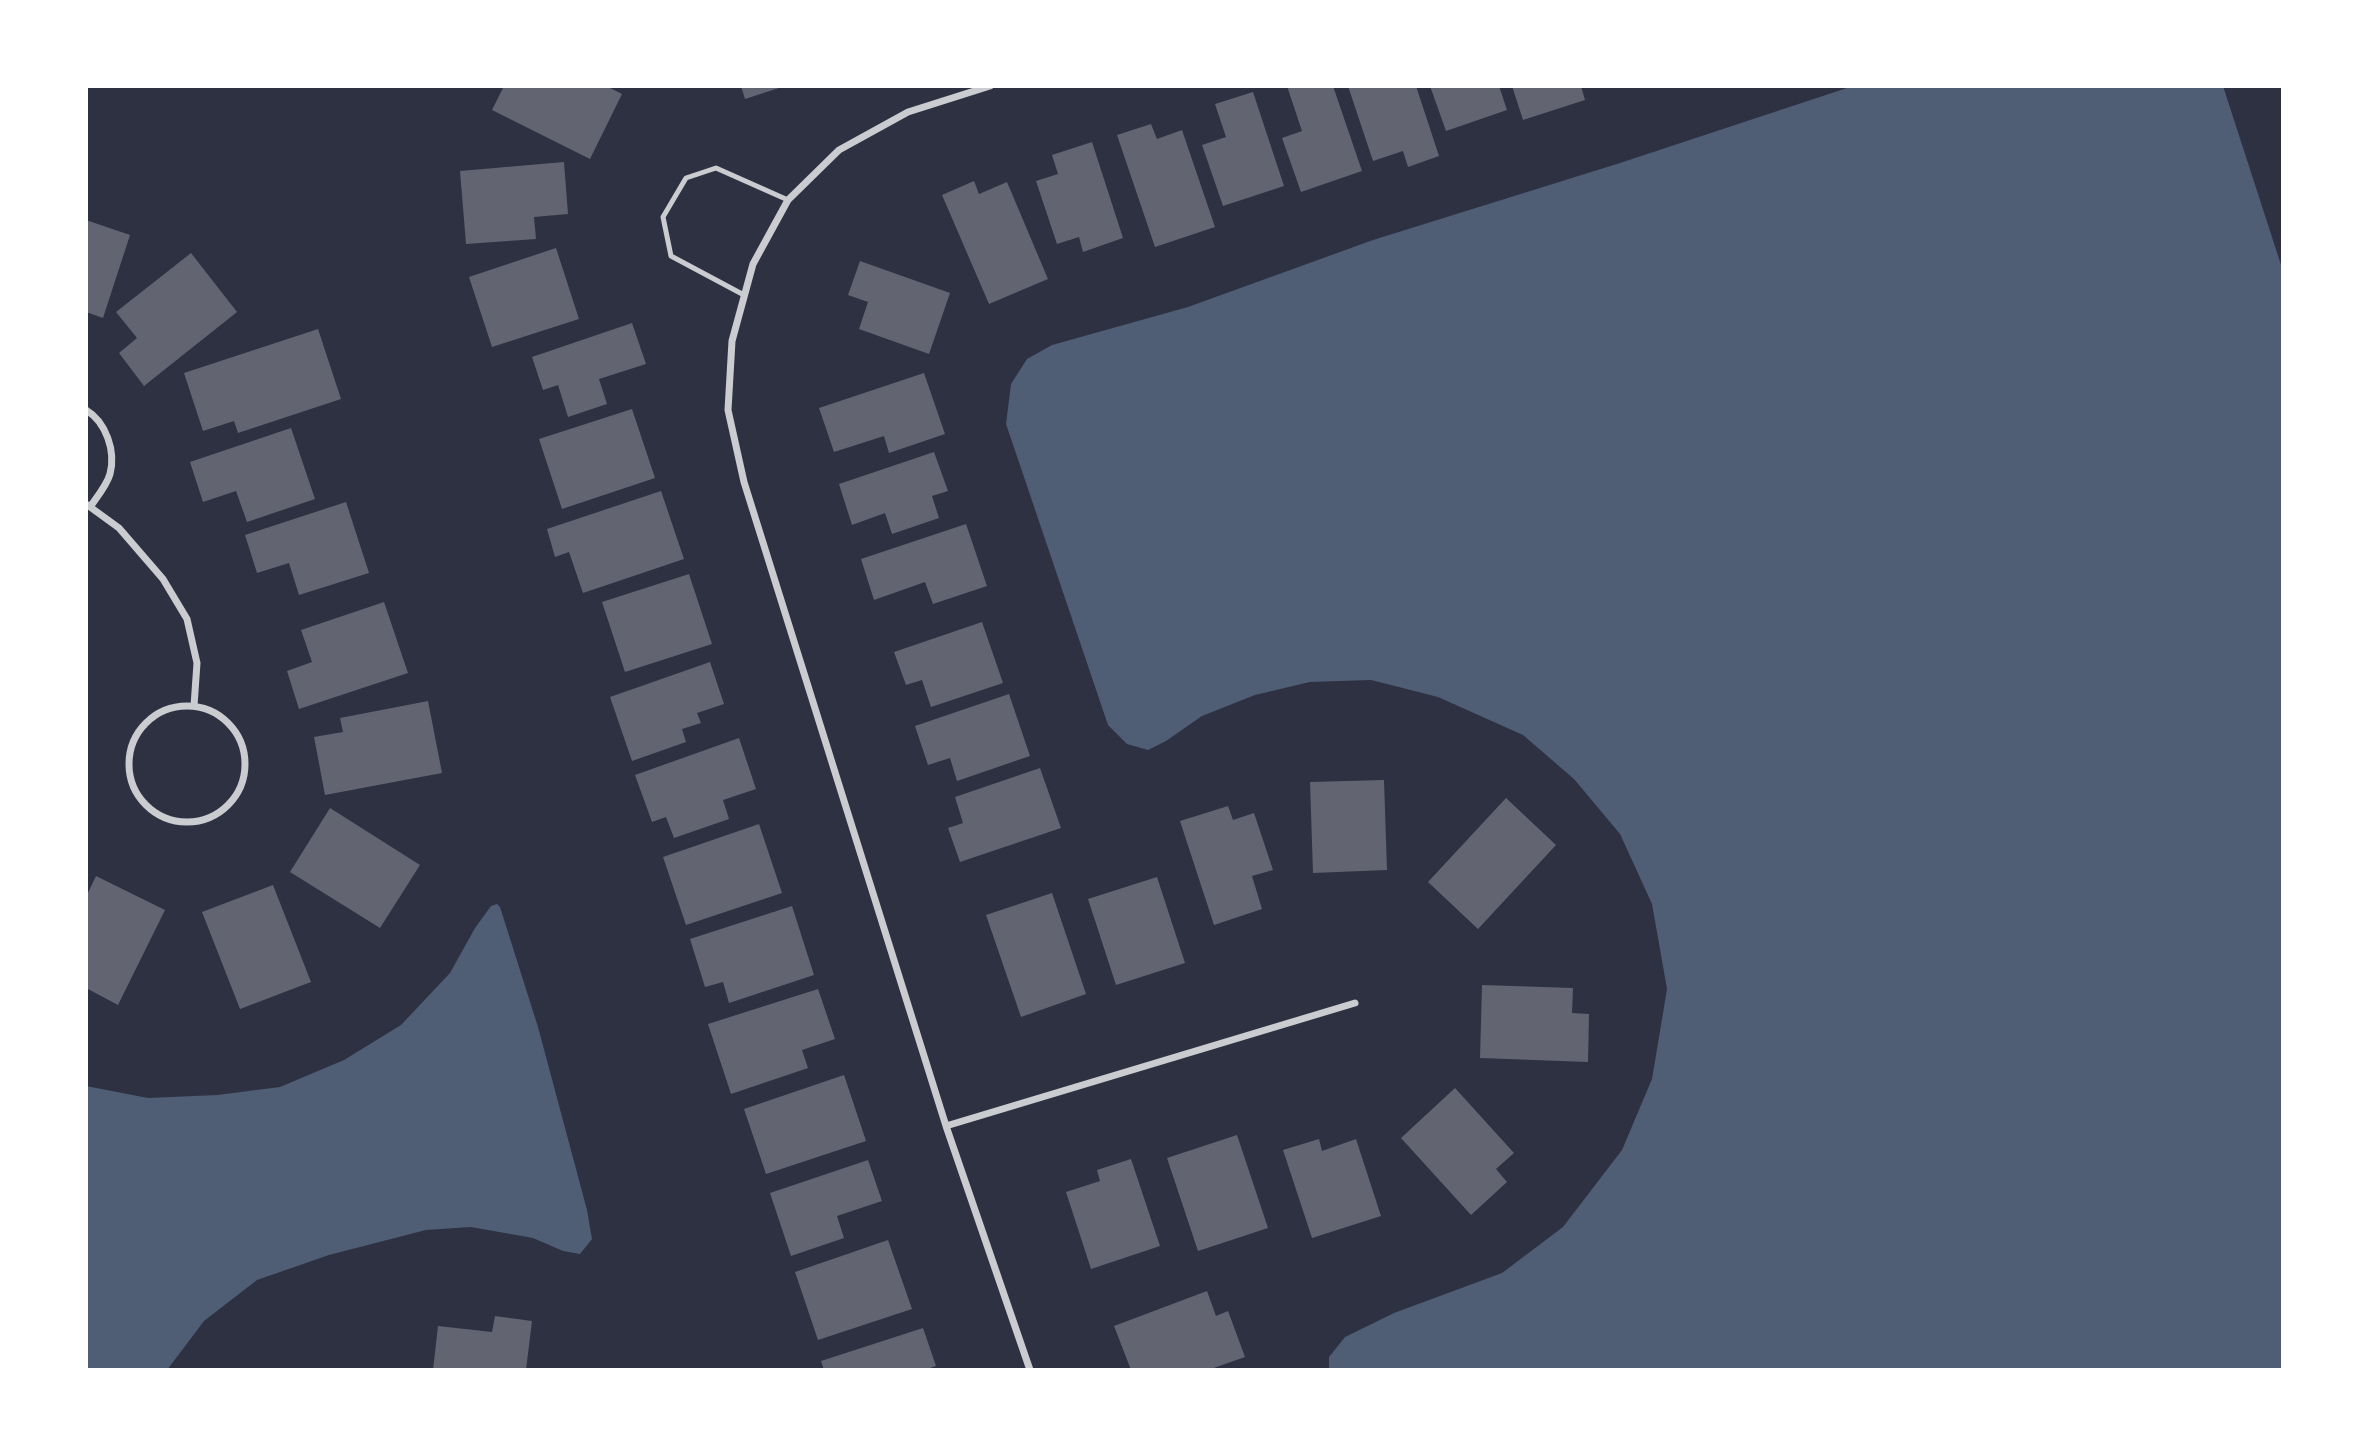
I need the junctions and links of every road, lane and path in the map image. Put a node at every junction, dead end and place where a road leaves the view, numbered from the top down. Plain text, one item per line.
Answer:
1 (990, 86) edge
2 (788, 200) junction
3 (744, 295) junction
4 (86, 410) edge
5 (88, 506) edge
6 (194, 706) junction
7 (1355, 1003) dead end
8 (946, 1126) junction
9 (1030, 1370) edge

1 - 2 street
2 - 3 street
2 - 3 lane
3 - 8 street
4 - 5 street
5 - 6 street
6 - 6 street
7 - 8 street
8 - 9 street

